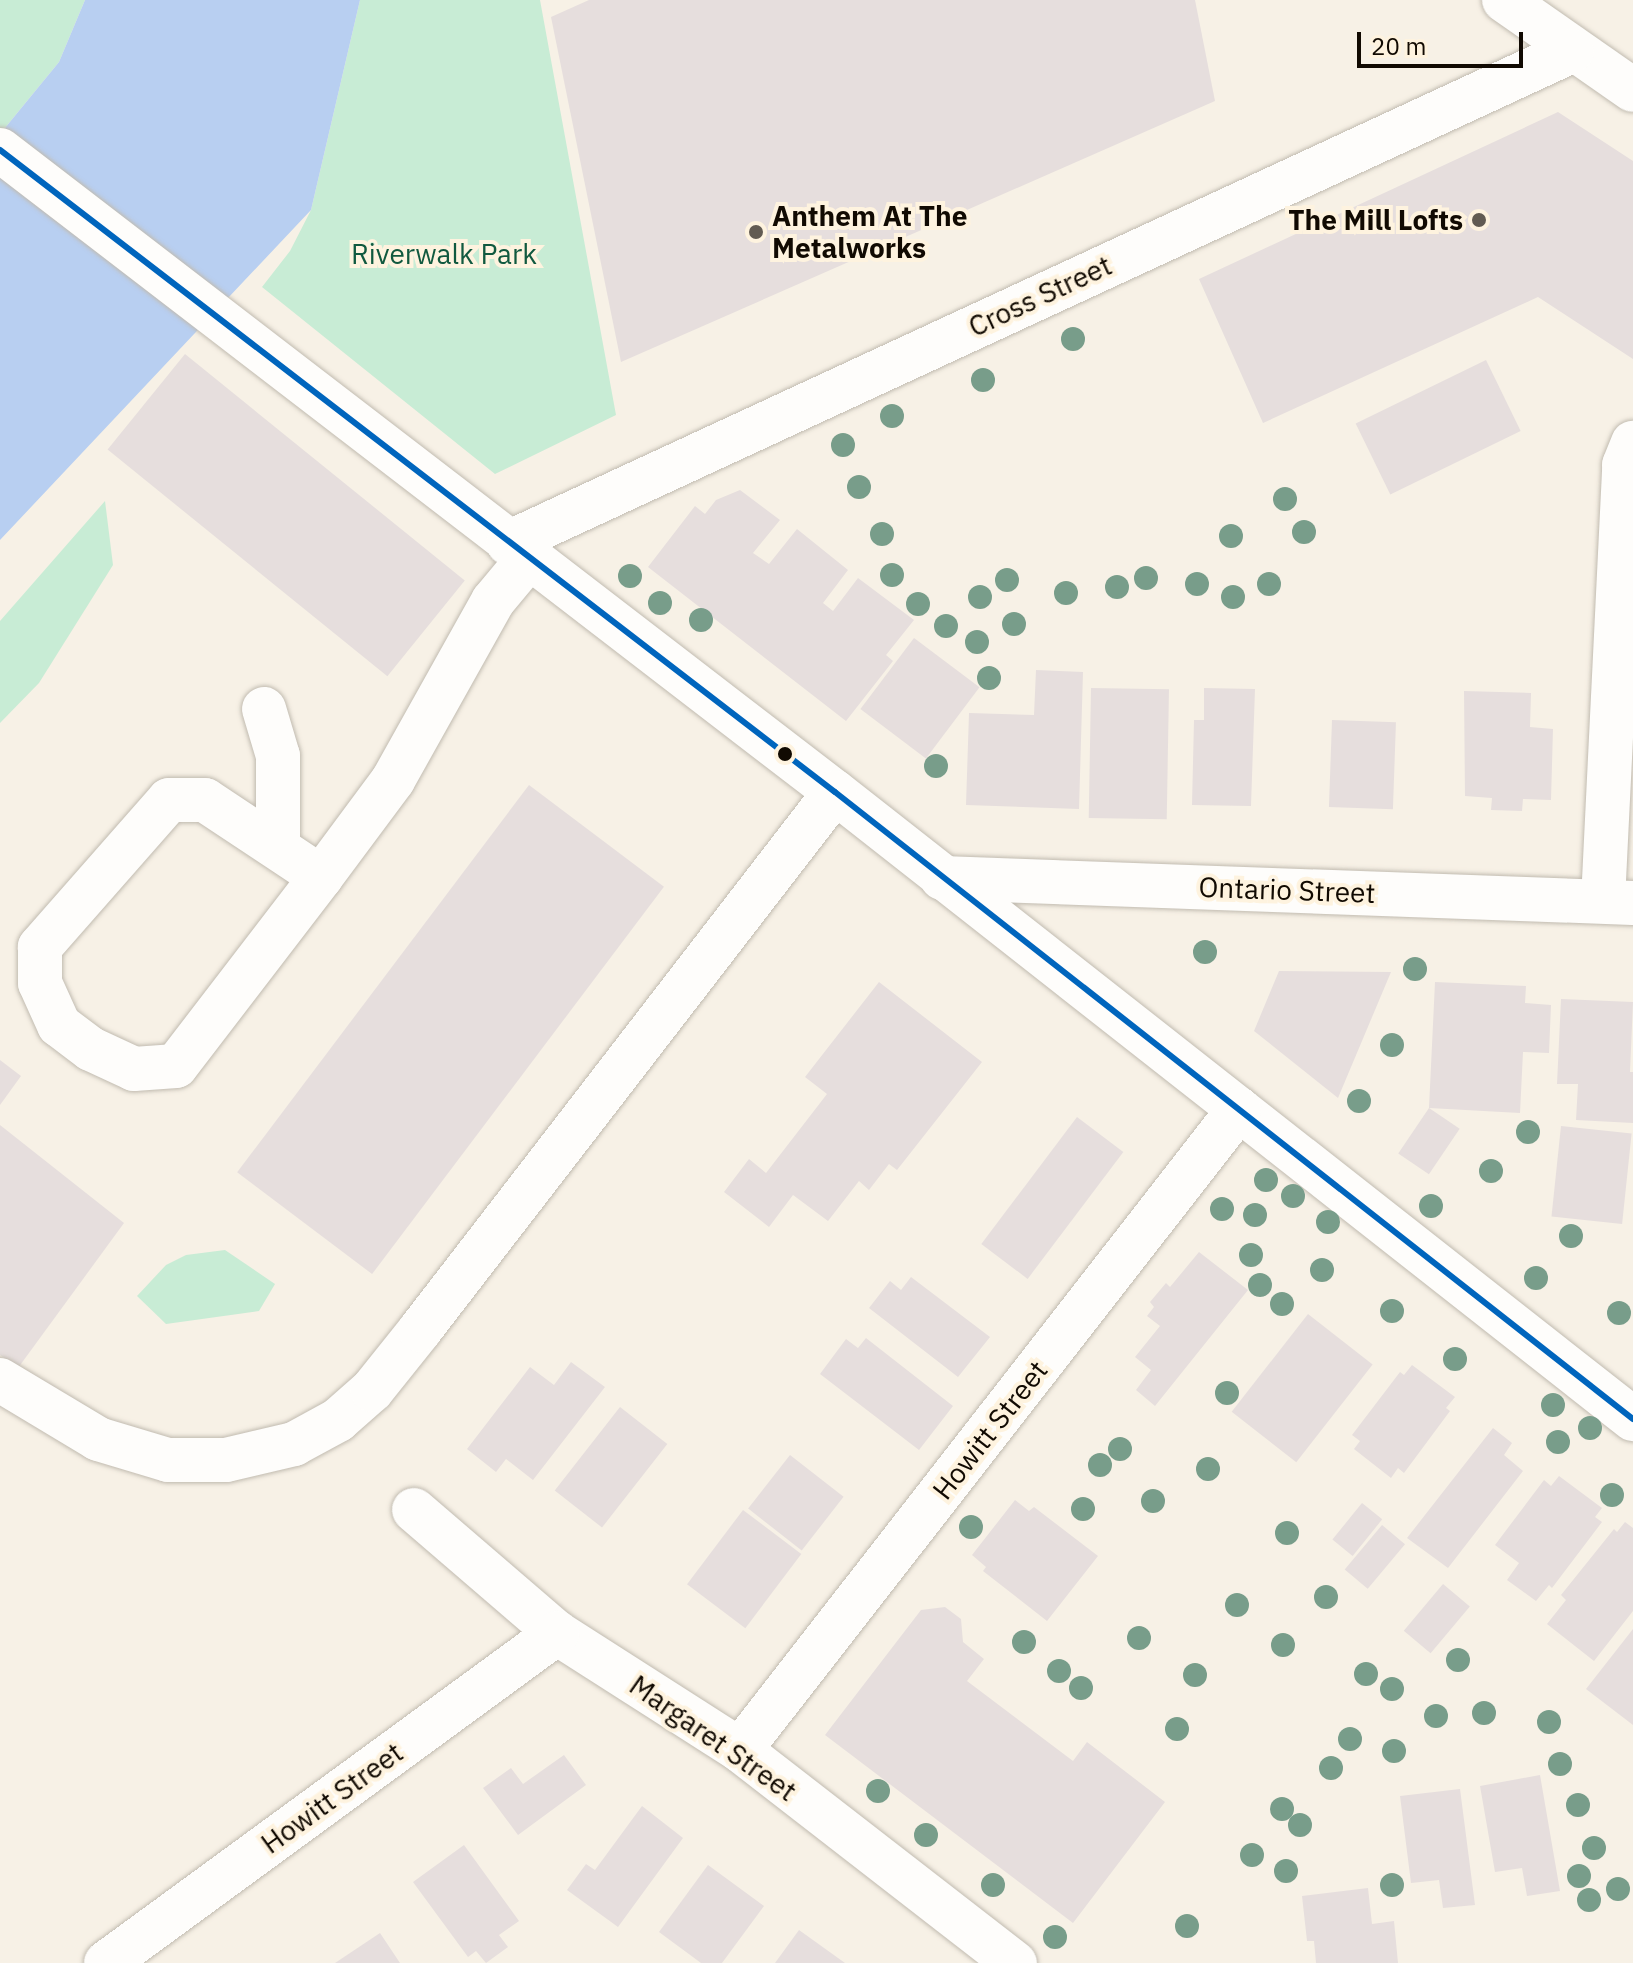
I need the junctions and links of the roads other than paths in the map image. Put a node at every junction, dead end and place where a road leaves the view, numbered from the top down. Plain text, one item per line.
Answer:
1 (1504, 0) edge
2 (1572, 51) junction
3 (1633, 90) edge
4 (0, 150) edge
5 (1633, 443) edge
6 (518, 551) junction
7 (264, 709) dead end
8 (835, 792) junction
9 (278, 845) junction
10 (321, 877) junction
11 (942, 878) junction
12 (1618, 902) edge
13 (1239, 1109) junction
14 (0, 1380) edge
15 (1633, 1419) edge
16 (414, 1510) dead end
17 (557, 1633) junction
18 (740, 1750) junction
19 (106, 1963) edge
20 (1015, 1963) edge

1 - 2 street
2 - 3 street
2 - 6 street, Cross Street
4 - 6 street
5 - 12 street
6 - 8 street
6 - 10 street
7 - 9 street
8 - 11 street
8 - 14 street
9 - 10 street
9 - 10 street
11 - 12 street, Ontario Street
11 - 13 street
13 - 15 street
13 - 18 street, Howitt Street
16 - 17 street, Margaret Street
17 - 18 street, Margaret Street
17 - 19 street, Howitt Street
18 - 20 street, Margaret Street

